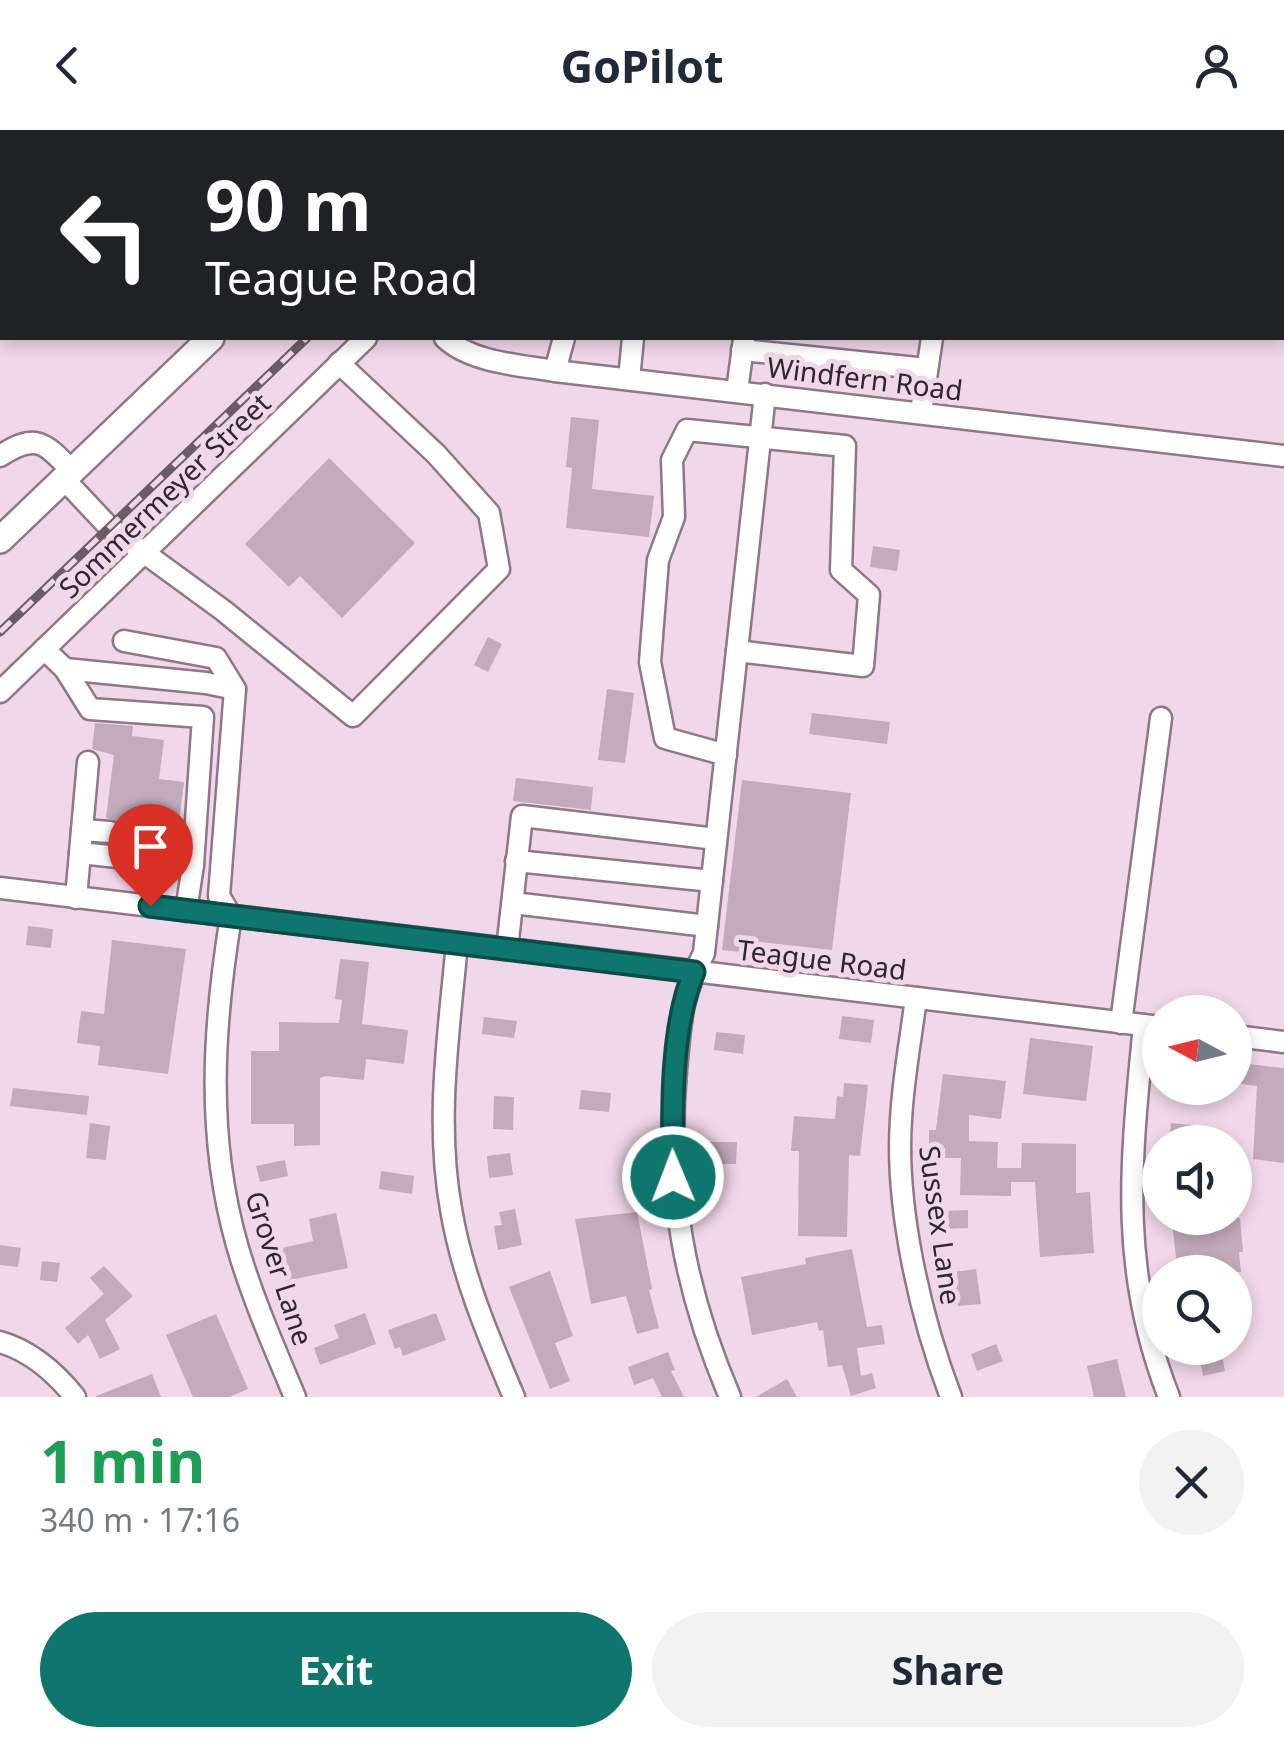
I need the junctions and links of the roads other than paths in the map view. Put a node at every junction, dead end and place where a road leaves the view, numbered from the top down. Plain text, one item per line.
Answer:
1 (207, 340) edge
2 (364, 340) edge
3 (447, 340) edge
4 (563, 340) edge
5 (633, 340) edge
6 (932, 340) edge
7 (743, 344) edge
8 (339, 363) junction
9 (927, 369) junction
10 (555, 371) junction
11 (629, 379) junction
12 (737, 391) junction
13 (765, 394) junction
14 (921, 412) junction
15 (1284, 432) edge
16 (760, 438) junction
17 (0, 456) edge
18 (1282, 456) edge
19 (68, 476) junction
20 (0, 540) edge
21 (145, 554) junction
22 (124, 642) dead end
23 (44, 649) junction
24 (737, 651) junction
25 (64, 669) junction
26 (235, 689) junction
27 (0, 692) edge
28 (1161, 718) dead end
29 (726, 756) junction
30 (88, 762) dead end
31 (82, 830) junction
32 (110, 832) dead end
33 (716, 840) junction
34 (80, 853) junction
35 (516, 861) junction
36 (193, 866) junction
37 (712, 880) junction
38 (0, 888) edge
39 (76, 898) junction
40 (513, 903) junction
41 (186, 910) junction
42 (231, 916) junction
43 (707, 926) junction
44 (457, 943) junction
45 (508, 949) junction
46 (694, 972) junction
47 (916, 998) junction
48 (1121, 1022) junction
49 (1142, 1025) edge
50 (1252, 1038) edge
51 (1284, 1042) edge
52 (1142, 1102) edge
53 (0, 1342) edge
54 (75, 1397) edge
55 (295, 1397) edge
56 (514, 1397) edge
57 (730, 1397) edge
58 (952, 1397) edge
59 (1170, 1397) edge

1 - 19 main road
2 - 8 street, Sommermeyer Street
3 - 10 street, Windfern Road
4 - 10 street
5 - 11 street
6 - 9 street
7 - 9 street
7 - 12 street
8 - 21 street, Sommermeyer Street
8 - 21 street
9 - 14 street
10 - 11 street, Windfern Road
11 - 12 street, Windfern Road
12 - 13 street, Windfern Road
13 - 14 street, Windfern Road
13 - 16 street
14 - 18 street, Windfern Road
15 - 18 street
16 - 24 street
16 - 24 street
16 - 29 street
17 - 19 street
19 - 20 main road
19 - 21 street
21 - 23 street, Sommermeyer Street
22 - 26 street
23 - 25 street
23 - 27 street, Sommermeyer Street
24 - 29 street
25 - 26 street
25 - 36 street
26 - 42 street
28 - 48 street
29 - 33 street
30 - 31 street
31 - 32 street
31 - 34 street
33 - 35 street
33 - 37 street
34 - 36 street
34 - 39 street
35 - 37 street
35 - 40 street
36 - 41 street
37 - 43 street
38 - 39 street, Teague Road
39 - 41 street, Teague Road
40 - 43 street
40 - 45 street
41 - 42 street, Teague Road
42 - 44 street, Teague Road
42 - 55 street, Grover Lane
43 - 46 street
44 - 45 street, Teague Road
44 - 56 street
45 - 46 street, Teague Road
46 - 47 street, Teague Road
46 - 57 street
47 - 48 street, Teague Road
47 - 58 street, Sussex Lane
48 - 49 street, Teague Road
50 - 51 street
52 - 59 street
53 - 54 street

